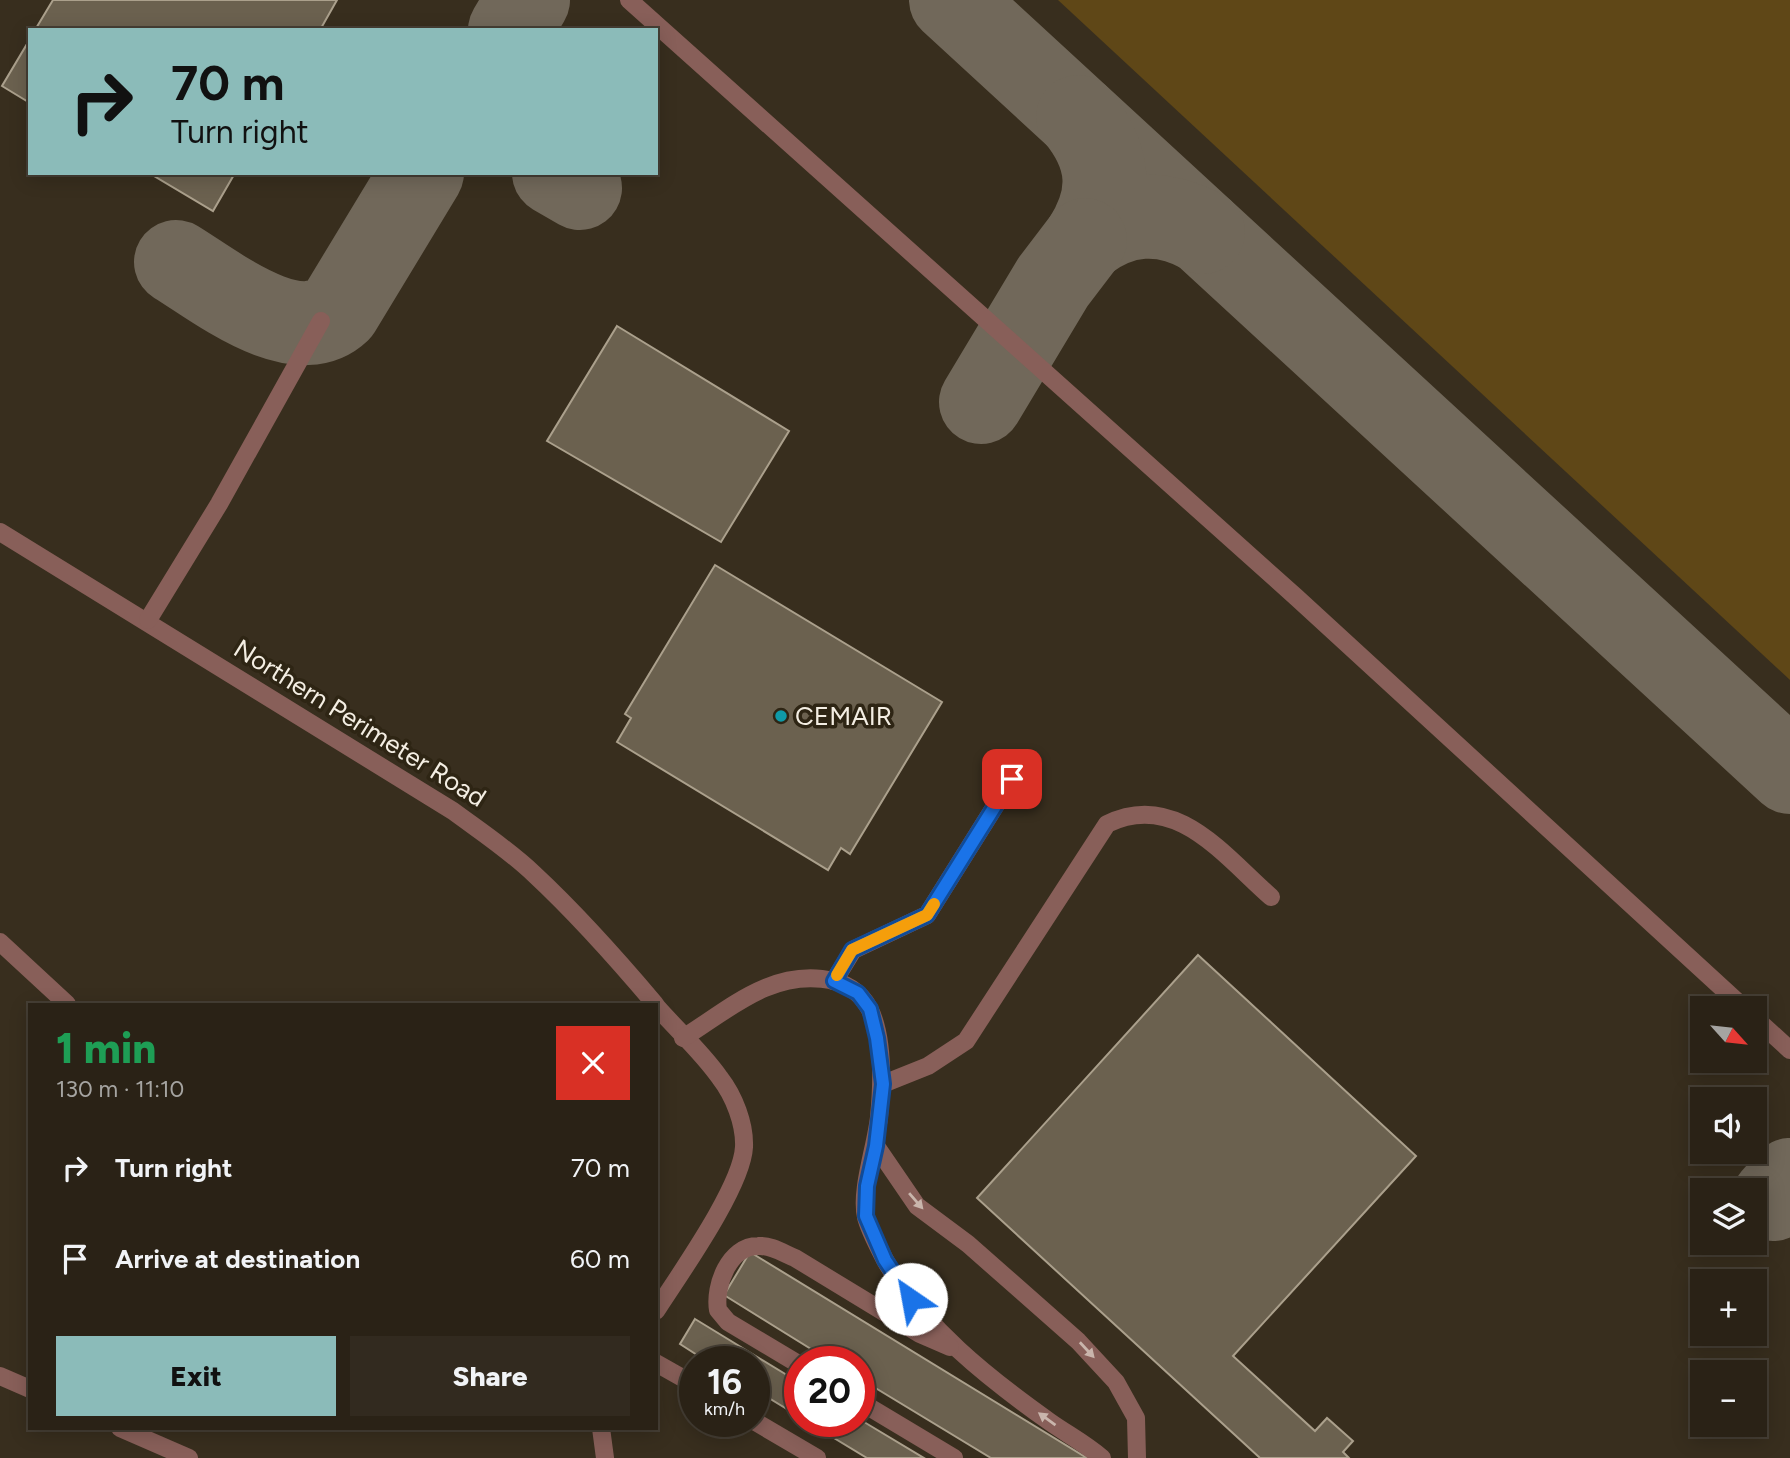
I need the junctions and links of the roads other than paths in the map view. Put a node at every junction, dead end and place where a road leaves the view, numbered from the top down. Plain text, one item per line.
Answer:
1 (629, 0) edge
2 (321, 321) dead end
3 (0, 532) edge
4 (148, 620) junction
5 (1012, 779) dead end
6 (1270, 897) dead end
7 (0, 942) edge
8 (834, 981) junction
9 (1731, 996) edge
10 (66, 1003) edge
11 (654, 1003) edge
12 (658, 1007) edge
13 (1768, 1030) edge
14 (683, 1038) junction
15 (1790, 1051) edge
16 (883, 1084) junction
17 (876, 1146) junction
18 (658, 1308) edge
19 (963, 1353) junction
20 (784, 1355) edge
21 (658, 1364) edge
22 (0, 1376) edge
23 (679, 1376) edge
24 (28, 1388) edge
25 (875, 1411) edge
26 (125, 1430) edge
27 (601, 1430) edge
28 (770, 1430) edge
29 (189, 1458) edge
30 (605, 1458) edge
31 (817, 1458) edge
32 (954, 1458) edge
33 (1102, 1458) edge
34 (1136, 1458) edge

1 - 9 lane
2 - 4 lane
3 - 4 lane, Northern Perimeter Road
4 - 11 lane, Northern Perimeter Road
5 - 8 lane
6 - 16 lane
7 - 10 lane
8 - 14 lane
8 - 16 lane
12 - 14 lane, Northern Perimeter Road
13 - 15 lane
14 - 18 lane, Northern Perimeter Road
16 - 17 lane
17 - 19 lane
17 -> 34 lane
19 - 20 lane
33 -> 19 lane
21 - 23 lane
22 - 24 lane
25 - 32 lane
26 - 29 lane
27 - 30 lane
28 - 31 lane

